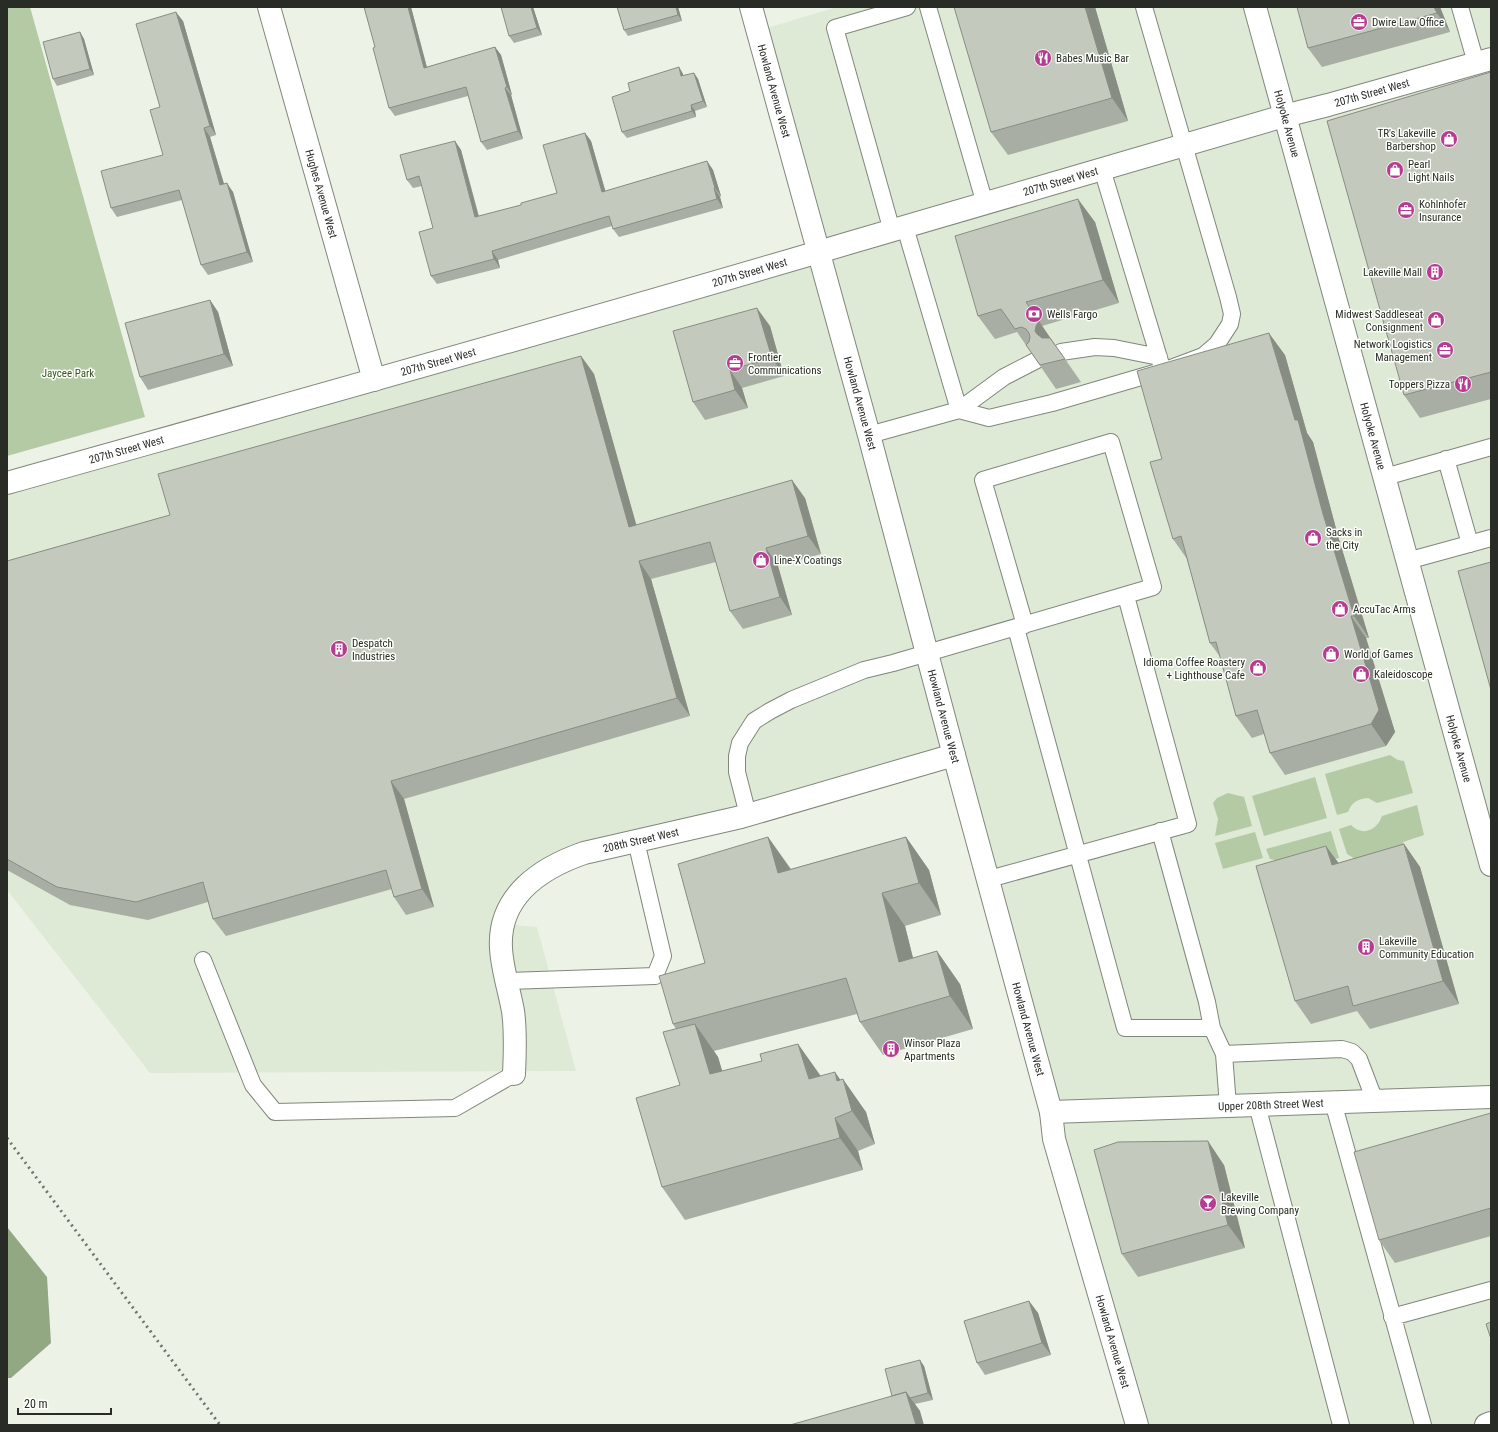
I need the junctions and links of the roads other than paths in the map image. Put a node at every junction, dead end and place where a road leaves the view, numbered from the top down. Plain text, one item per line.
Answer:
1 (268, 7) edge
2 (751, 7) edge
3 (907, 7) edge
4 (928, 7) edge
5 (1144, 7) edge
6 (1255, 7) edge
7 (1460, 7) edge
8 (1484, 61) edge
9 (1284, 116) junction
10 (1183, 144) junction
11 (1102, 169) junction
12 (985, 204) junction
13 (898, 229) junction
14 (818, 252) junction
15 (1061, 352) edge
16 (1037, 360) edge
17 (1161, 364) junction
18 (374, 380) junction
19 (959, 410) junction
20 (869, 435) junction
21 (1491, 447) edge
22 (1446, 459) junction
23 (1385, 477) junction
24 (7, 483) edge
25 (1491, 538) edge
26 (1470, 544) junction
27 (1407, 561) junction
28 (1126, 596) junction
29 (1021, 626) junction
30 (927, 653) junction
31 (954, 755) junction
32 (748, 815) junction
33 (1160, 831) junction
34 (636, 841) junction
35 (1079, 854) junction
36 (1491, 865) edge
37 (989, 879) junction
38 (202, 960) dead end
39 (505, 981) junction
40 (1212, 1028) junction
41 (1224, 1054) junction
42 (514, 1074) joint
43 (1491, 1097) edge
44 (1375, 1101) junction
45 (1333, 1102) junction
46 (1257, 1105) junction
47 (1228, 1106) junction
48 (1051, 1112) junction
49 (1491, 1290) edge
50 (1392, 1317) junction
51 (1491, 1423) edge
52 (1136, 1425) edge
53 (1341, 1425) edge
54 (1423, 1425) edge
55 (1486, 1425) edge

1 - 18 street, Hughes Avenue West
2 - 14 street, Howland Avenue West
3 - 13 lane
4 - 12 lane
5 - 10 lane
6 - 9 street, Holyoke Avenue
7 - 8 lane
8 - 9 street, 207th Street West
9 - 10 street, 207th Street West
9 - 23 street, Holyoke Avenue
10 - 11 street, 207th Street West
10 - 17 lane
11 - 12 street, 207th Street West
11 - 17 lane
12 - 13 street, 207th Street West
13 - 14 street, 207th Street West
13 - 19 lane
14 - 18 street, 207th Street West
14 - 20 street, Howland Avenue West
15 - 17 lane
16 - 19 lane
17 - 19 lane
18 - 24 street, 207th Street West
19 - 20 lane
20 - 30 street, Howland Avenue West
21 - 22 lane
22 - 23 lane
22 - 26 lane
23 - 27 street, Holyoke Avenue
25 - 26 lane
26 - 27 lane
27 - 36 street, Holyoke Avenue
28 - 29 lane
28 - 29 lane
28 - 33 lane
29 - 30 lane
29 - 35 lane
30 - 31 street, Howland Avenue West
30 - 32 lane
31 - 32 street, 208th Street West
31 - 37 street, Howland Avenue West
32 - 34 street, 208th Street West
33 - 35 lane
33 - 40 lane
34 - 39 street, 208th Street West
34 - 39 lane
35 - 37 lane
35 - 40 lane
37 - 48 street, Howland Avenue West
38 - 42 lane
39 - 42 street, 208th Street West
40 - 41 lane
41 - 44 lane
41 - 47 lane
43 - 44 street, Upper 208th Street West
44 - 45 street, Upper 208th Street West
45 - 46 street, Upper 208th Street West
45 - 50 lane
46 - 47 street, Upper 208th Street West
46 - 53 lane
47 - 48 street, Upper 208th Street West
48 - 52 street, Howland Avenue West
49 - 50 lane
50 - 54 lane
51 - 55 street

